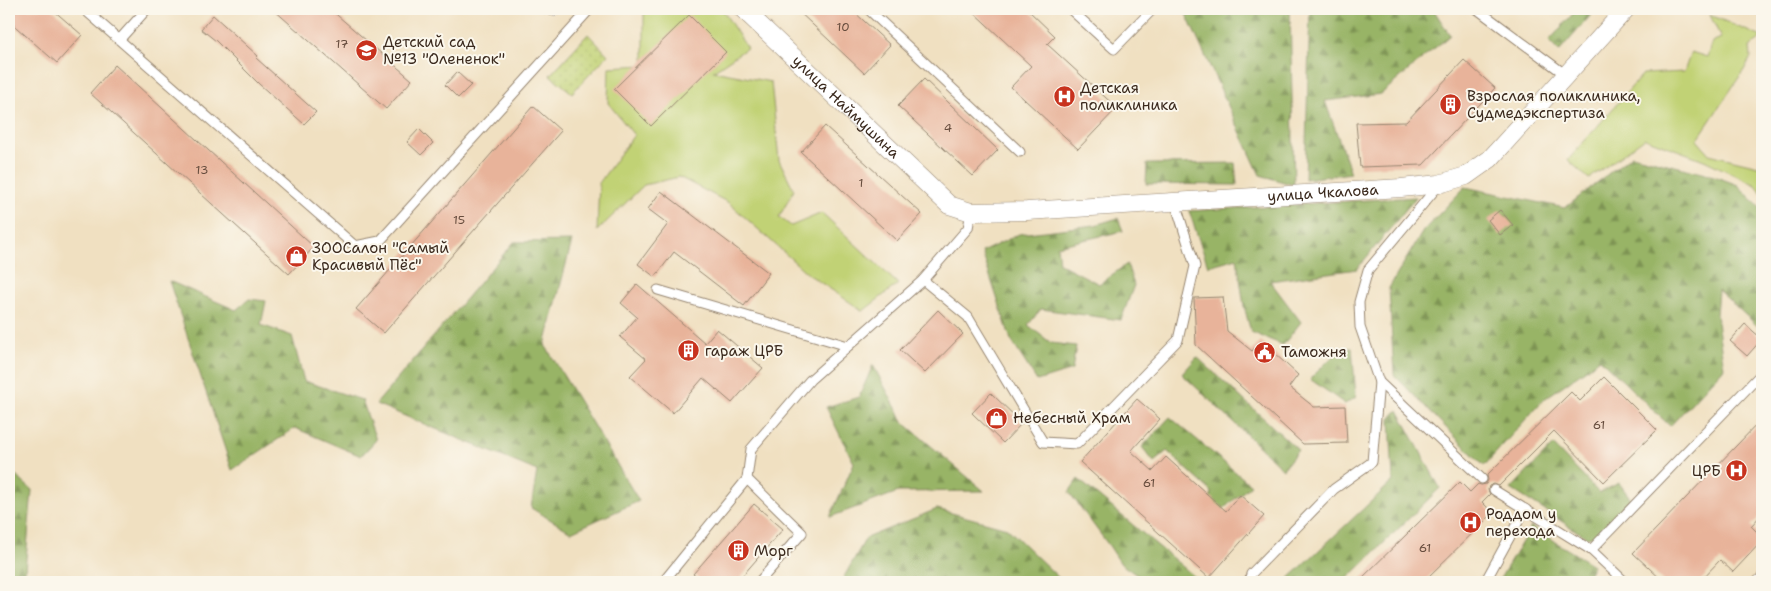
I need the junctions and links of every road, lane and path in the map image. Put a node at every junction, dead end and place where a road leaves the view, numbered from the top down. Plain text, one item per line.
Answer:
1 (84, 9) edge
2 (147, 9) edge
3 (546, 9) edge
4 (559, 9) edge
5 (590, 9) edge
6 (868, 9) edge
7 (1070, 9) edge
8 (1153, 9) edge
9 (1477, 9) edge
10 (1626, 9) edge
11 (754, 12) edge
12 (120, 39) junction
13 (1566, 75) junction
14 (1020, 152) dead end
15 (1439, 184) junction
16 (1175, 202) junction
17 (949, 205) joint
18 (971, 212) junction
19 (923, 280) junction
20 (658, 290) dead end
21 (848, 346) junction
22 (1762, 373) edge
23 (1379, 382) junction
24 (747, 479) junction
25 (1482, 479) dead end
26 (1494, 490) dead end
27 (1525, 509) junction
28 (1591, 550) junction
29 (1762, 577) edge
30 (663, 582) edge
31 (759, 582) edge
32 (1249, 582) edge
33 (1485, 582) edge
34 (1625, 582) edge
35 (1757, 582) edge

1 - 12 lane
2 - 12 lane
3 - 4 lane
5 - 12 lane
6 - 14 lane
7 - 8 lane
9 - 13 lane
10 - 13 street, улица Чкалова
11 - 17 street, улица Наймушина
13 - 15 street, улица Чкалова
15 - 16 street, улица Чкалова
15 - 23 lane
16 - 18 street, улица Чкалова
16 - 19 lane
17 - 18 street, улица Чкалова
18 - 19 lane
19 - 21 lane
20 - 21 lane
21 - 24 lane
22 - 28 lane
23 - 25 lane
23 - 32 lane
24 - 30 lane
24 - 31 lane
26 - 27 lane
27 - 28 lane
27 - 33 lane
28 - 34 lane
29 - 35 lane

